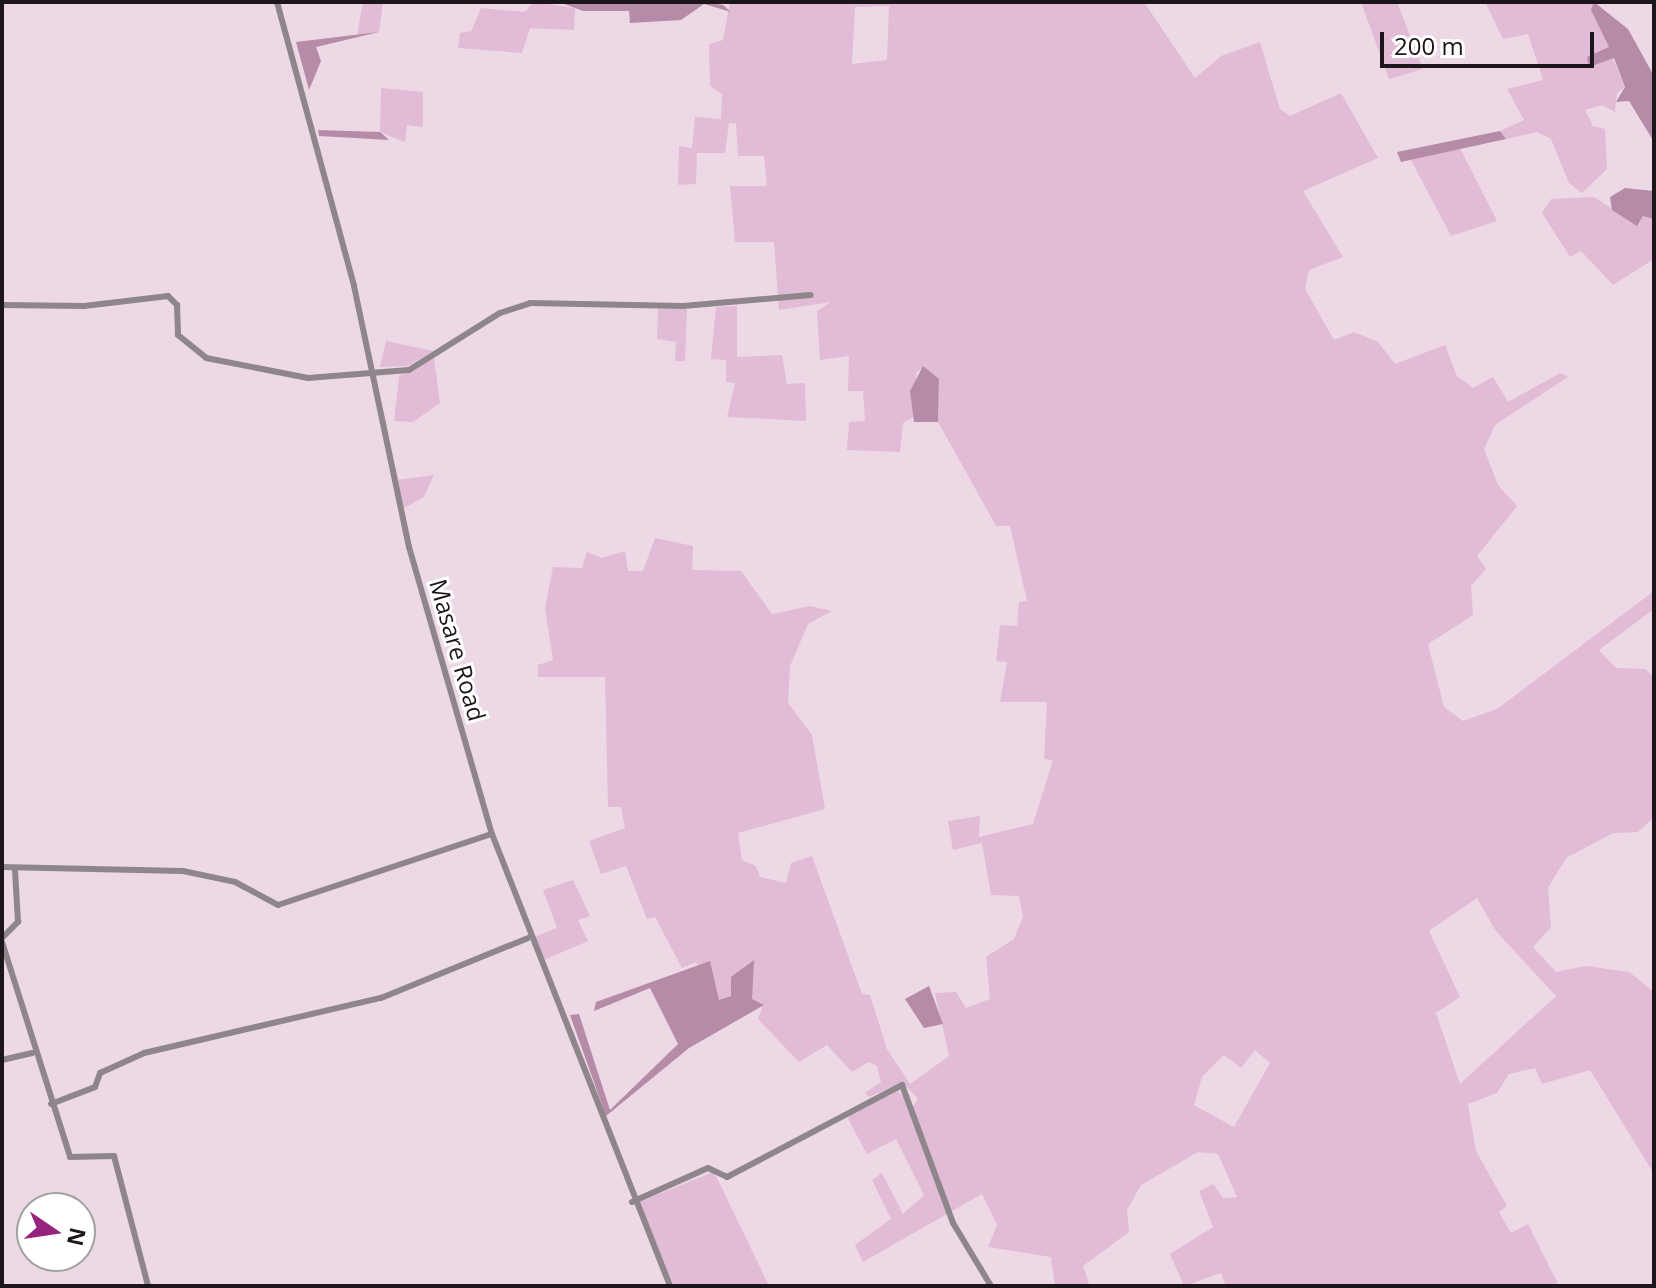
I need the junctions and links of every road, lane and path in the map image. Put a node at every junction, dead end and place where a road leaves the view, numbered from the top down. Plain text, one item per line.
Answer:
1 (277, 2) edge
2 (811, 295) dead end
3 (2, 305) edge
4 (370, 371) junction
5 (492, 834) junction
6 (2, 867) edge
7 (15, 870) junction
8 (528, 938) junction
9 (2, 940) edge
10 (32, 1053) junction
11 (2, 1060) edge
12 (51, 1104) junction
13 (632, 1202) junction
14 (148, 1286) edge
15 (670, 1286) edge
16 (991, 1286) edge

1 - 4 street, Masare Road
2 - 4 street
3 - 4 street
4 - 5 street, Masare Road
5 - 7 street
5 - 8 street, Masare Road
6 - 7 street
7 - 9 street
8 - 12 street
8 - 13 street, Masare Road
9 - 10 street
10 - 11 street
10 - 12 street
12 - 14 street
13 - 15 street, Masare Road
13 - 16 street

